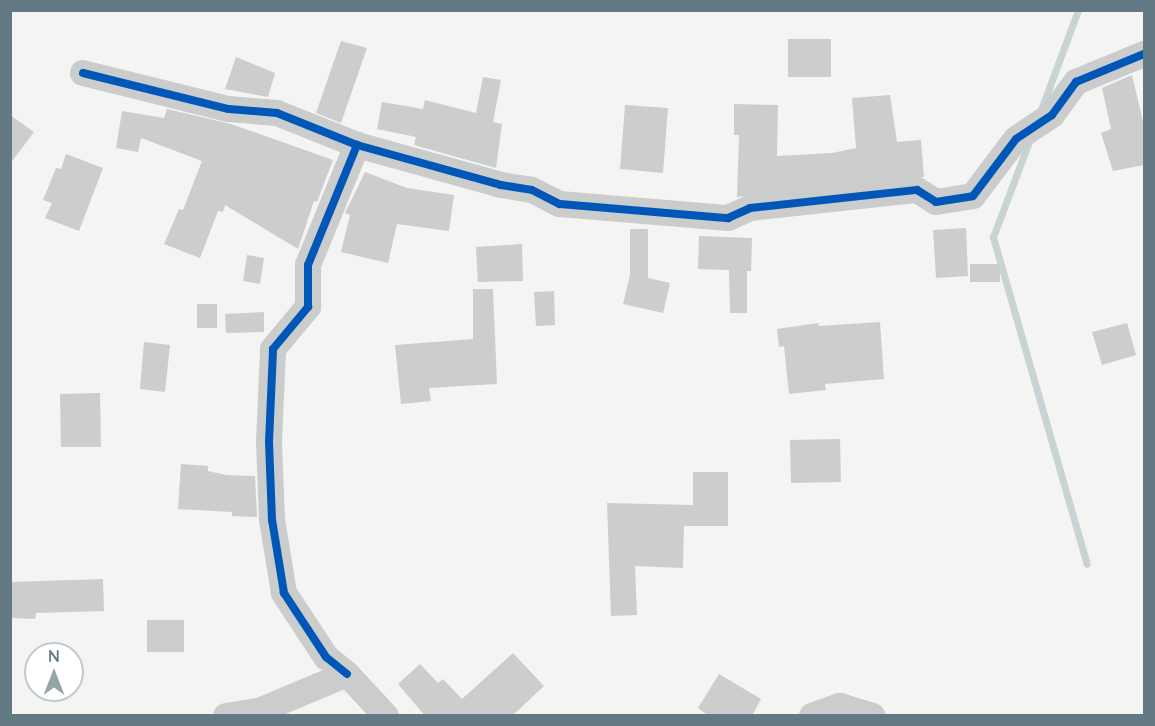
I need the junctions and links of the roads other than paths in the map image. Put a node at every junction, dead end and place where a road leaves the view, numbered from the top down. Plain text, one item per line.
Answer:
1 (1144, 54) edge
2 (83, 73) dead end
3 (357, 145) junction
4 (347, 674) junction
5 (226, 716) edge
6 (386, 716) edge
7 (812, 716) edge
8 (873, 716) edge

1 - 3 street
2 - 3 street
3 - 4 street
4 - 5 street
4 - 6 street
7 - 8 street

